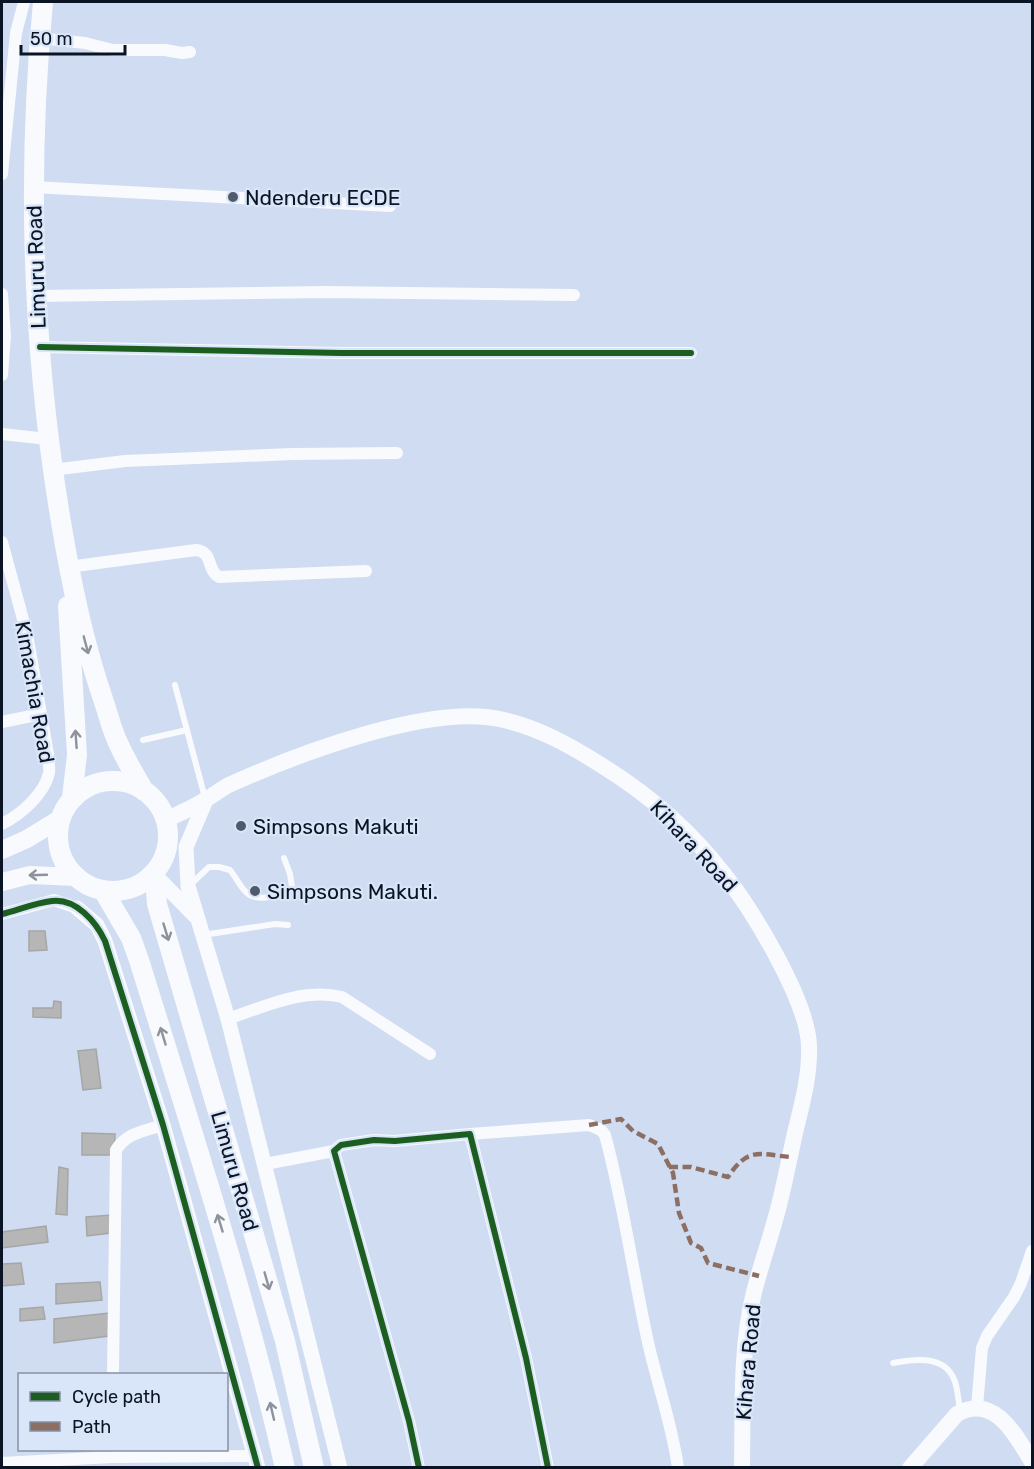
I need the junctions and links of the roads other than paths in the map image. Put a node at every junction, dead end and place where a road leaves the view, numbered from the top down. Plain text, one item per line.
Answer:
1 (24, 2) edge
2 (43, 2) edge
3 (39, 38) junction
4 (190, 52) dead end
5 (2, 174) edge
6 (33, 188) junction
7 (390, 206) dead end
8 (2, 294) edge
9 (574, 295) dead end
10 (36, 296) junction
11 (40, 346) junction
12 (691, 353) dead end
13 (2, 375) edge
14 (2, 434) edge
15 (48, 439) junction
16 (398, 453) dead end
17 (52, 470) junction
18 (2, 542) edge
19 (68, 567) junction
20 (366, 571) dead end
21 (175, 685) dead end
22 (41, 714) junction
23 (2, 722) edge
24 (187, 730) junction
25 (143, 740) dead end
26 (144, 791) junction
27 (72, 797) junction
28 (206, 800) junction
29 (58, 820) junction
30 (165, 820) junction
31 (2, 824) edge
32 (2, 850) edge
33 (284, 858) dead end
34 (155, 875) junction
35 (75, 877) junction
36 (2, 882) edge
37 (188, 886) junction
38 (103, 890) junction
39 (77, 908) joint
40 (2, 914) edge
41 (197, 918) junction
42 (288, 925) dead end
43 (202, 935) junction
44 (228, 1019) junction
45 (430, 1054) dead end
46 (163, 1125) junction
47 (470, 1134) junction
48 (334, 1151) junction
49 (265, 1164) junction
50 (1032, 1251) edge
51 (893, 1363) dead end
52 (113, 1373) edge
53 (977, 1407) junction
54 (960, 1412) junction
55 (112, 1453) edge
56 (257, 1462) edge
57 (1032, 1462) edge
58 (2, 1463) edge
59 (285, 1467) edge
60 (314, 1467) edge
61 (340, 1467) edge
62 (419, 1467) edge
63 (548, 1467) edge
64 (678, 1467) edge
65 (742, 1467) edge
66 (910, 1467) edge

1 - 5 street
2 - 3 highway, Limuru Road
3 - 4 street
3 - 6 highway, Limuru Road
6 - 7 street
6 - 10 highway, Limuru Road
8 - 13 street
9 - 10 street
10 - 11 highway, Limuru Road
11 - 12 street
11 - 15 highway, Limuru Road
14 - 15 street
15 - 17 highway, Limuru Road
16 - 17 street
17 - 19 highway, Limuru Road
18 - 22 street, Kimachia Road
19 - 20 street
19 -> 26 highway, Limuru Road
27 -> 19 highway, Limuru Road
21 - 24 lane
22 - 23 street
22 - 31 street, Kimachia Road
24 - 25 lane
24 - 28 lane
26 - 27 highway
26 - 30 highway
27 - 29 highway
28 - 30 main road, Kihara Road
28 - 37 street
28 - 65 main road, Kihara Road
29 - 32 main road
29 - 35 highway
30 - 34 highway
33 - 37 lane
34 - 38 highway
34 - 41 street
34 -> 60 highway, Limuru Road
35 -> 36 main road
35 - 38 highway
37 - 41 street
59 -> 38 highway, Limuru Road
39 - 40 street
39 - 46 street
41 - 43 street
42 - 43 lane
43 - 44 street
44 - 45 street
44 - 49 street
46 - 52 street
46 - 56 street
47 - 48 street
47 - 63 street
47 - 64 street
48 - 49 street
48 - 62 street
49 - 61 street
50 - 53 street
51 - 54 lane
53 - 54 main road
53 - 57 main road
54 - 66 main road
55 - 56 street
55 - 58 street

